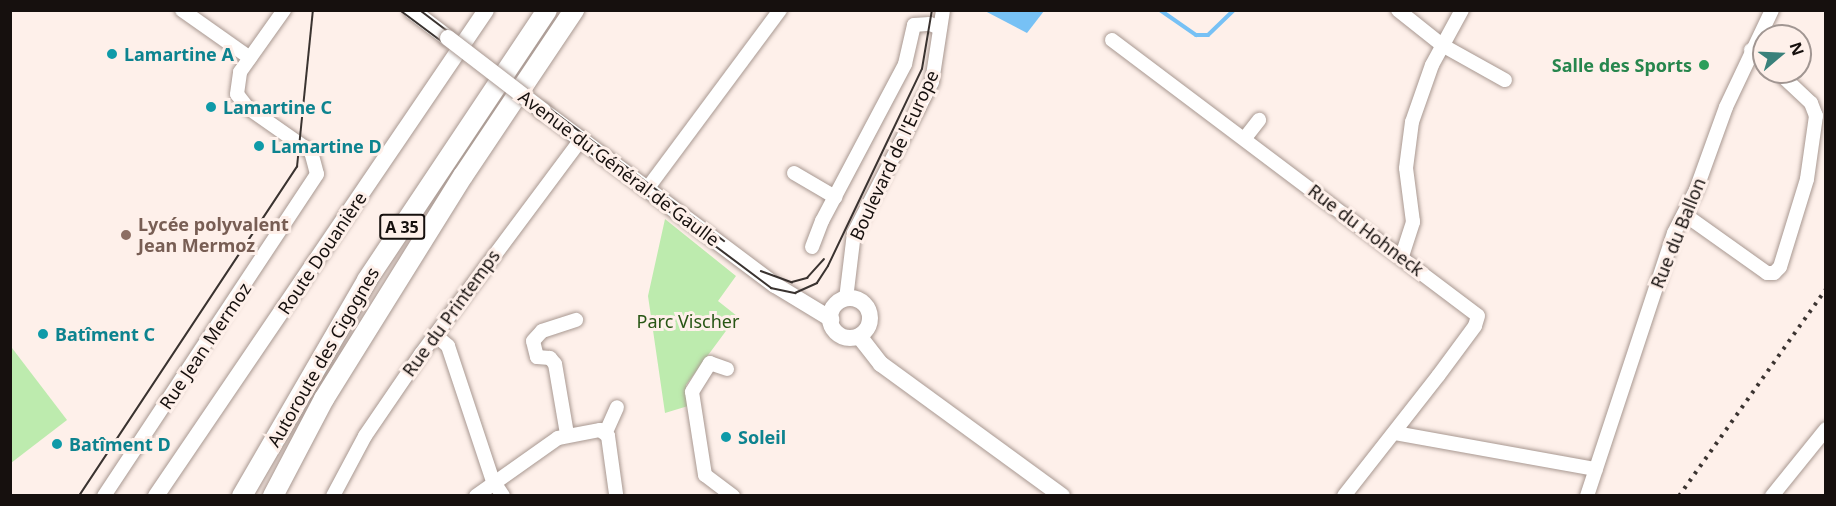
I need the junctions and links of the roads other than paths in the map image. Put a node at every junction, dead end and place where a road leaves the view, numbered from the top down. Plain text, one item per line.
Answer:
1 (182, 10) edge
2 (284, 10) edge
3 (486, 10) edge
4 (547, 10) edge
5 (574, 10) edge
6 (780, 10) edge
7 (943, 10) edge
8 (1398, 10) edge
9 (1462, 10) edge
10 (1772, 10) edge
11 (418, 12) edge
12 (940, 27) junction
13 (1112, 40) dead end
14 (1442, 45) junction
15 (1751, 50) joint
16 (250, 58) junction
17 (1505, 80) dead end
18 (1791, 84) edge
19 (1259, 120) dead end
20 (582, 138) junction
21 (1245, 138) junction
22 (794, 173) dead end
23 (647, 189) junction
24 (835, 197) junction
25 (1684, 214) junction
26 (812, 247) dead end
27 (1402, 256) junction
28 (846, 299) junction
29 (831, 319) junction
30 (576, 320) dead end
31 (435, 334) junction
32 (859, 336) junction
33 (728, 369) dead end
34 (617, 407) dead end
35 (1826, 429) edge
36 (606, 432) junction
37 (1395, 433) junction
38 (567, 434) junction
39 (1596, 469) junction
40 (493, 481) junction
41 (616, 494) dead end
42 (104, 495) edge
43 (156, 495) edge
44 (242, 495) edge
45 (273, 495) edge
46 (333, 495) edge
47 (476, 495) edge
48 (503, 495) edge
49 (731, 495) edge
50 (1062, 495) edge
51 (1344, 495) edge
52 (1587, 495) edge
53 (1772, 495) edge

1 - 16 street
2 - 16 street
3 - 43 main road, Route Douanière
4 - 44 highway, Autoroute des Cigognes / A 35
5 - 45 highway, Autoroute des Cigognes / A 35
6 - 23 street
7 - 12 street, Boulevard de l'Europe
8 - 14 street
9 - 14 street
10 - 15 street, Rue du Ballon
11 - 20 main road, Avenue du Général de Gaulle, bridge
12 - 24 street
12 - 28 street, Boulevard de l'Europe
13 - 21 street, Rue du Hohneck
14 - 17 street
14 - 27 street
15 - 25 street, Rue du Ballon
16 - 42 street, Rue Jean Mermoz
18 - 25 street
19 - 21 street
20 - 23 main road, Avenue du Général de Gaulle
20 - 31 street, Rue du Printemps
21 - 27 street, Rue du Hohneck
22 - 24 street
23 - 29 main road, Avenue du Général de Gaulle
24 - 26 street
25 - 39 street, Rue du Ballon
27 - 37 street, Rue du Hohneck
28 - 29 main road
28 - 32 main road
29 - 32 main road
30 - 38 street
31 - 40 street
31 - 46 street, Rue du Printemps
32 - 50 main road
33 - 49 street
34 - 36 street
35 - 53 street
36 - 38 street
36 - 41 street
37 - 39 street
37 - 51 street
38 - 40 street
39 - 52 street, Rue du Ballon
40 - 47 street
40 - 48 street

